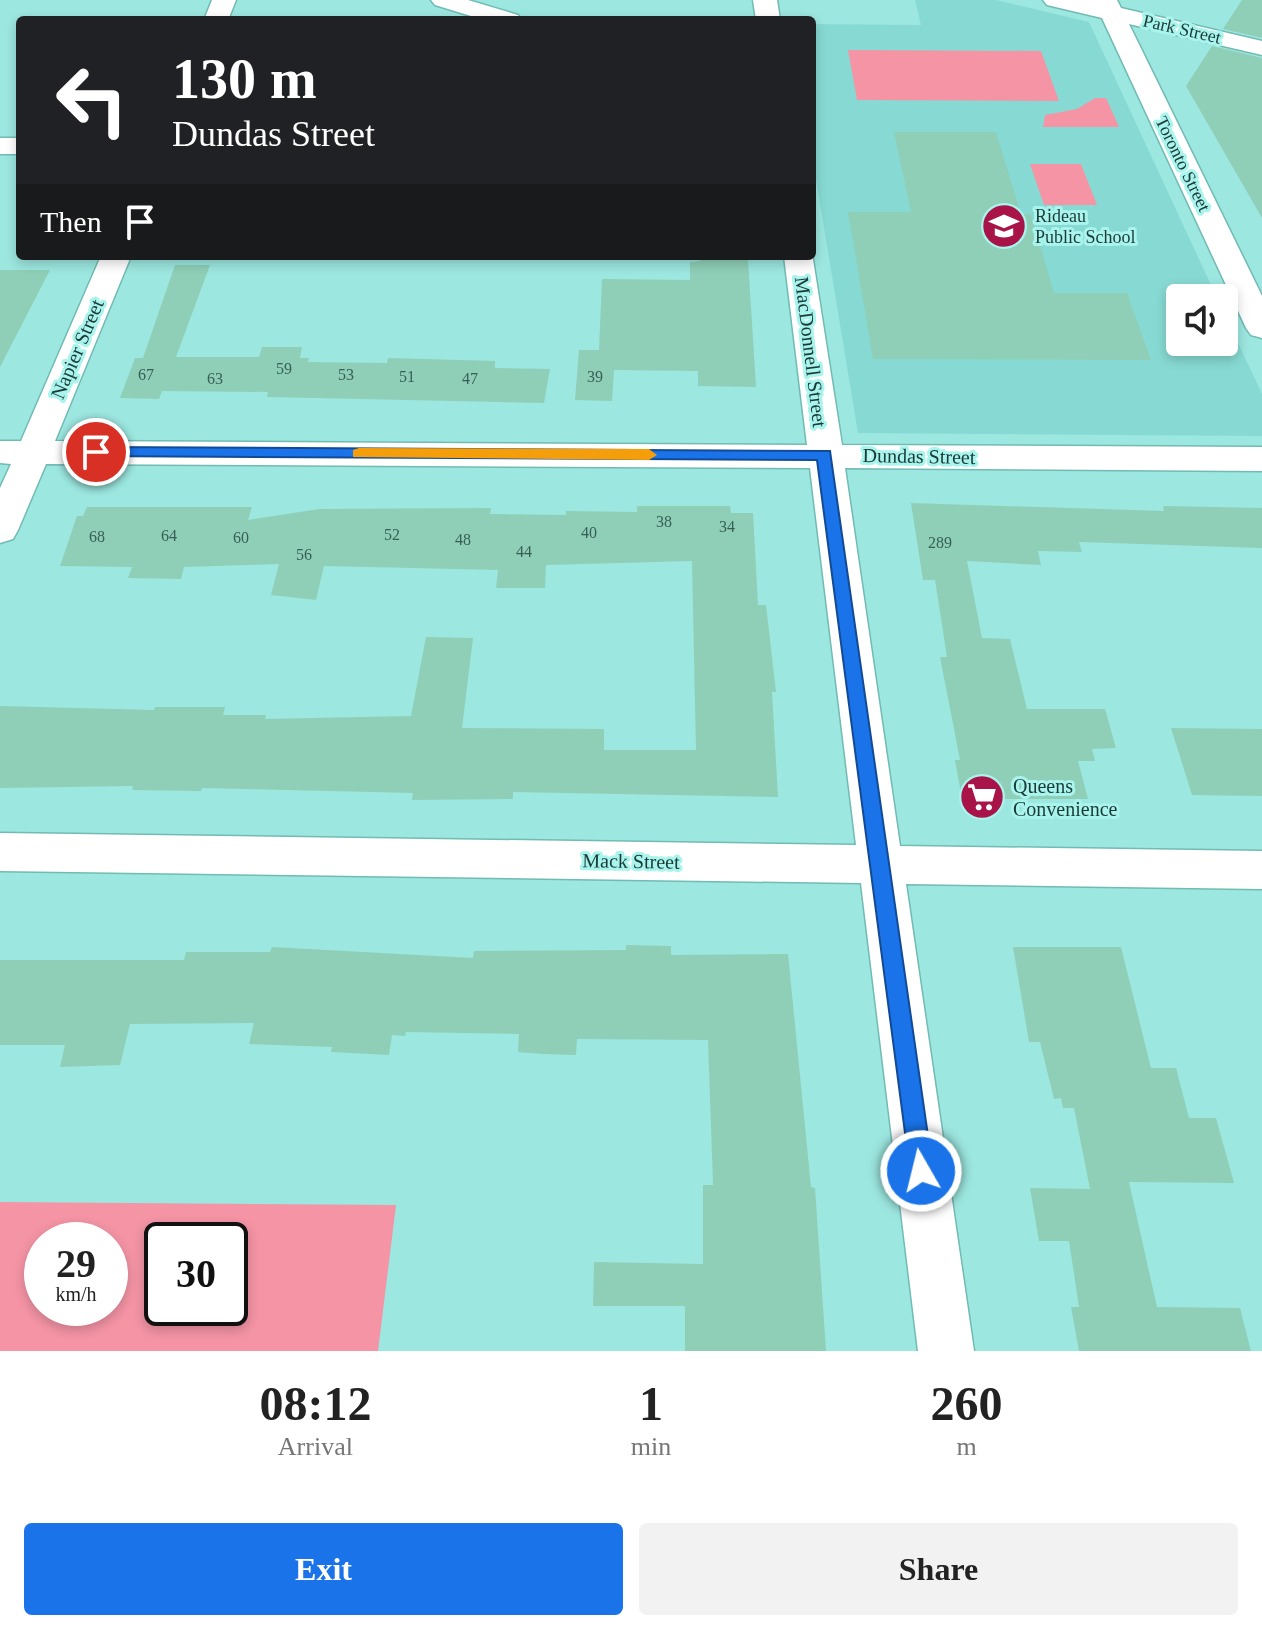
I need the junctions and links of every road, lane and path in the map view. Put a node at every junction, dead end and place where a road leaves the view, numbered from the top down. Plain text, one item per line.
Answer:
1 (443, 0) edge
2 (1055, 0) edge
3 (1108, 6) edge
4 (496, 16) edge
5 (1262, 48) edge
6 (114, 260) edge
7 (800, 260) edge
8 (1262, 328) edge
9 (16, 452) edge
10 (824, 455) junction
11 (1262, 459) edge
12 (0, 530) edge
13 (0, 852) edge
14 (880, 865) junction
15 (1262, 870) edge
16 (946, 1351) edge

1 - 4 street
2 - 3 street, Park Street
3 - 5 street, Park Street
3 - 8 street, Toronto Street
6 - 9 street, Napier Street
7 - 10 street, MacDonnell Street
9 - 10 street, Dundas Street
9 - 12 street, Napier Street
10 - 11 street, Dundas Street
10 - 14 street, MacDonnell Street
13 - 14 street, Mack Street
14 - 15 street, Mack Street
14 - 16 street, MacDonnell Street

